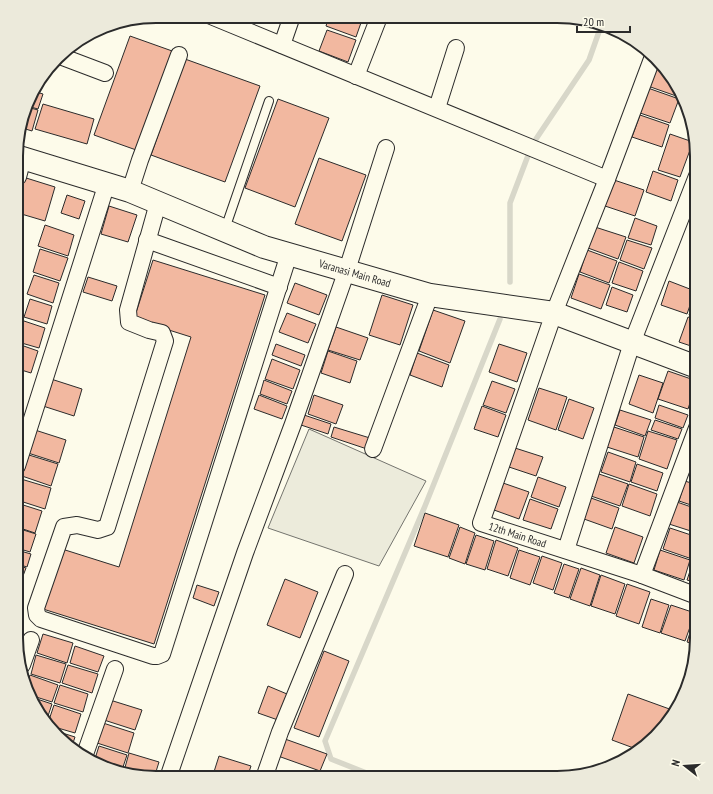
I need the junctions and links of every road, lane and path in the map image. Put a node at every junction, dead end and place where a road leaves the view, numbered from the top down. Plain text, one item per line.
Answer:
1 (227, 23) edge
2 (290, 23) edge
3 (377, 23) edge
4 (282, 45) junction
5 (456, 48) dead end
6 (179, 55) dead end
7 (66, 58) edge
8 (651, 62) edge
9 (105, 73) dead end
10 (356, 76) junction
11 (269, 101) dead end
12 (437, 108) junction
13 (386, 148) dead end
14 (23, 165) edge
15 (607, 179) junction
16 (107, 183) junction
17 (130, 192) junction
18 (690, 194) edge
19 (158, 202) junction
20 (224, 231) junction
21 (147, 240) junction
22 (290, 254) junction
23 (347, 270) junction
24 (279, 287) junction
25 (430, 295) junction
26 (554, 313) junction
27 (632, 343) junction
28 (690, 364) edge
29 (23, 447) edge
30 (690, 447) edge
31 (372, 449) dead end
32 (566, 550) junction
33 (345, 574) dead end
34 (642, 575) junction
35 (690, 593) edge
36 (31, 640) dead end
37 (25, 657) edge
38 (115, 669) dead end
39 (87, 751) edge
40 (170, 771) edge
41 (266, 771) edge

1 - 4 street
2 - 4 street
3 - 10 street
4 - 10 street
5 - 12 street
6 - 17 street
7 - 9 street
8 - 15 street
10 - 12 street
11 - 20 lane
12 - 15 street
13 - 23 street
14 - 16 street, Varanasi Main Road
15 - 26 street
16 - 17 street, Varanasi Main Road
16 - 29 street
17 - 19 street, Varanasi Main Road
18 - 27 street
19 - 20 street, Varanasi Main Road
19 - 21 street
20 - 22 street, Varanasi Main Road
21 - 24 street
21 - 24 street
22 - 23 street, Varanasi Main Road
22 - 24 street
23 - 25 street, Varanasi Main Road
23 - 40 street
25 - 26 street, Varanasi Main Road
25 - 31 street
26 - 27 street, Varanasi Main Road
26 - 32 street, 12th Main Road
27 - 28 street, Varanasi Main Road
27 - 32 street
30 - 34 street
32 - 34 street, 12th Main Road
33 - 41 street
34 - 35 street, 12th Main Road
36 - 37 street
38 - 39 street

